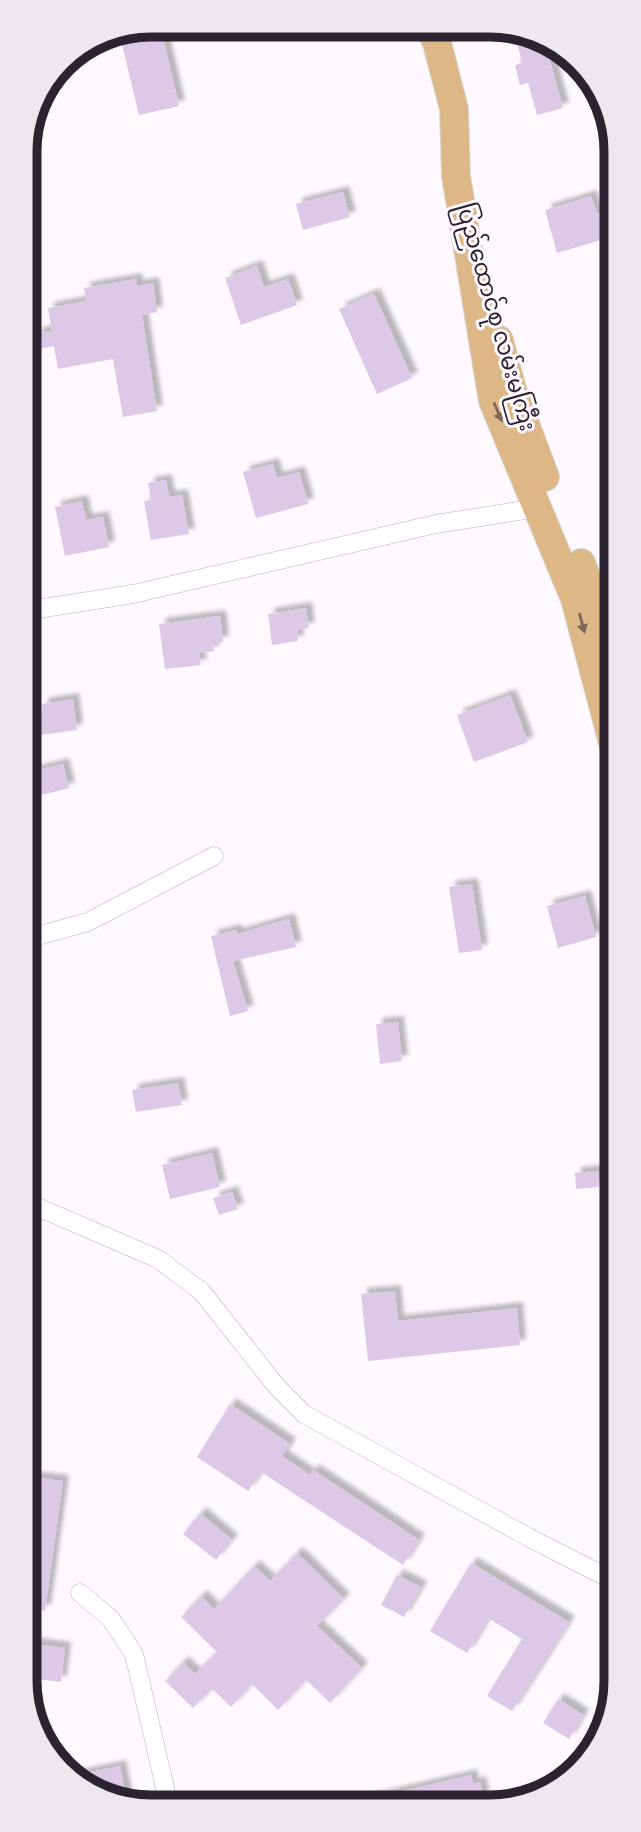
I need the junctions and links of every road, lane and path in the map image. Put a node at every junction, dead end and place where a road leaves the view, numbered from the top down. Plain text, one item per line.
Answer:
1 (434, 37) edge
2 (456, 176) junction
3 (538, 508) junction
4 (37, 609) edge
5 (604, 621) edge
6 (604, 709) edge
7 (214, 856) dead end
8 (37, 936) edge
9 (37, 1207) edge
10 (604, 1576) edge
11 (80, 1594) dead end
12 (167, 1795) edge

1 - 2 main road
2 -> 3 main road
2 - 5 main road, ပြည်ထောင်စု လမ်းမကြီး
3 - 4 street
3 -> 6 main road
7 - 8 street
9 - 10 street
11 - 12 street

